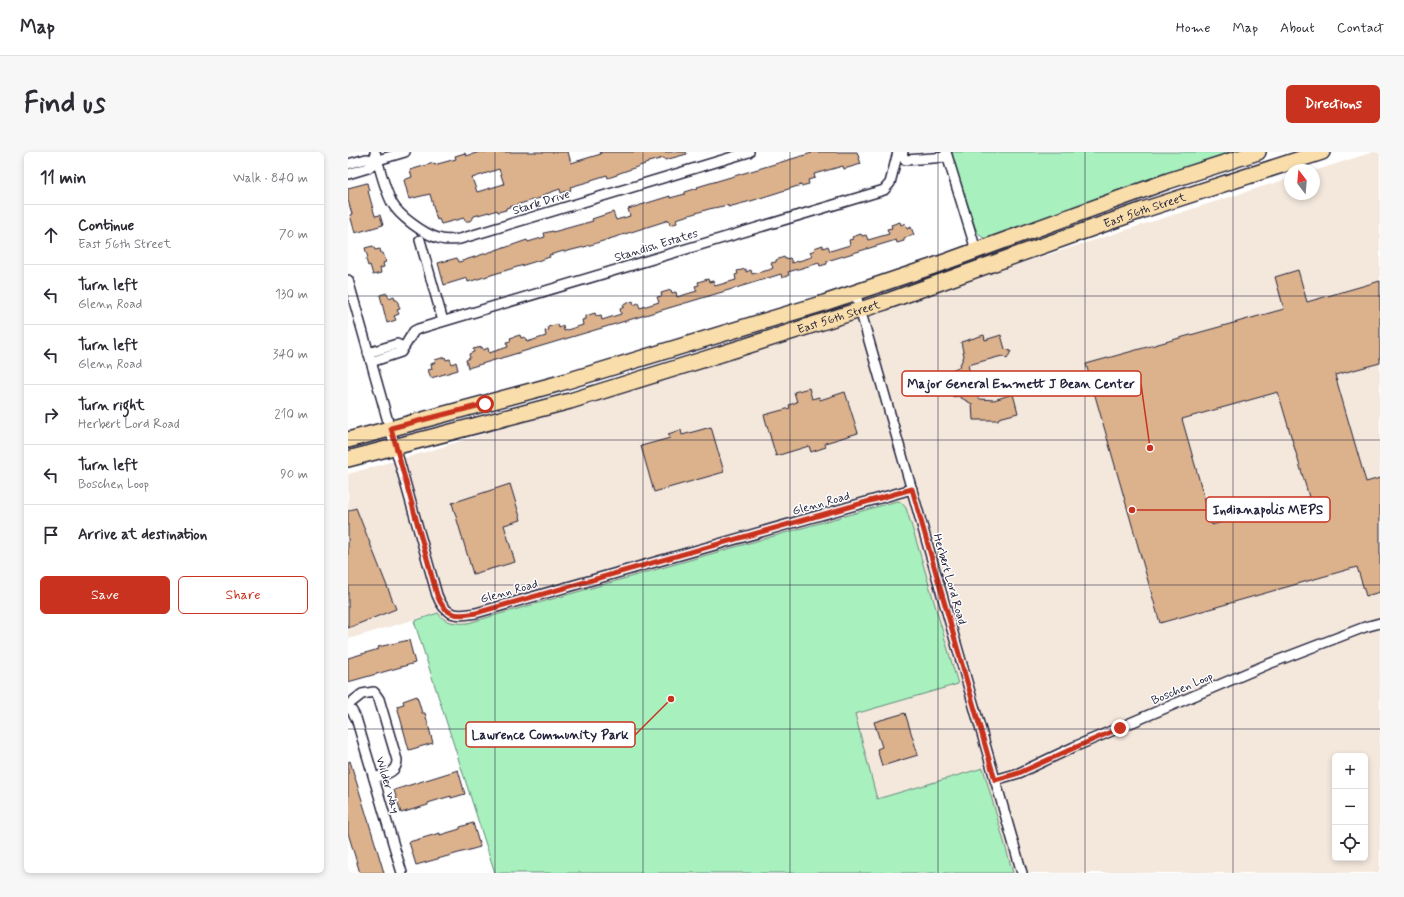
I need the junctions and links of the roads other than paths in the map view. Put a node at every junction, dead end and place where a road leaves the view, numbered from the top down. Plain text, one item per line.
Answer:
1 (405, 152) edge
2 (749, 152) edge
3 (900, 152) edge
4 (1258, 152) edge
5 (1322, 152) edge
6 (946, 154) edge
7 (377, 156) edge
8 (348, 164) edge
9 (348, 174) edge
10 (420, 240) dead end
11 (976, 250) junction
12 (348, 280) edge
13 (855, 292) junction
14 (860, 310) junction
15 (444, 321) junction
16 (370, 357) junction
17 (391, 428) junction
18 (348, 440) edge
19 (396, 447) junction
20 (348, 459) edge
21 (912, 489) junction
22 (1380, 623) edge
23 (348, 706) edge
24 (374, 778) junction
25 (995, 780) junction
26 (402, 873) edge
27 (1022, 873) edge

1 - 7 street
2 - 7 street, Stark Drive
3 - 6 street
3 - 15 street, Standish Estates
4 - 11 main road, East 56th Street
5 - 14 main road, East 56th Street
6 - 11 street
7 - 8 street
7 - 9 street
10 - 15 street
11 - 13 main road, East 56th Street
12 - 16 street, Glenn Road
13 - 14 street, Herbert Lord Road
13 - 17 main road, East 56th Street
14 - 19 main road, East 56th Street
14 - 21 street, Herbert Lord Road
15 - 16 street, Standish Estates
16 - 17 street, Glenn Road
17 - 18 main road, East 56th Street
17 - 19 street, Glenn Road
19 - 20 main road, East 56th Street
19 - 21 street, Glenn Road
21 - 25 street, Herbert Lord Road
22 - 25 street, Boschen Loop
23 - 24 street, Wilder Way
23 - 24 street
24 - 26 street, Wilder Way
25 - 27 street, Herbert Lord Road

